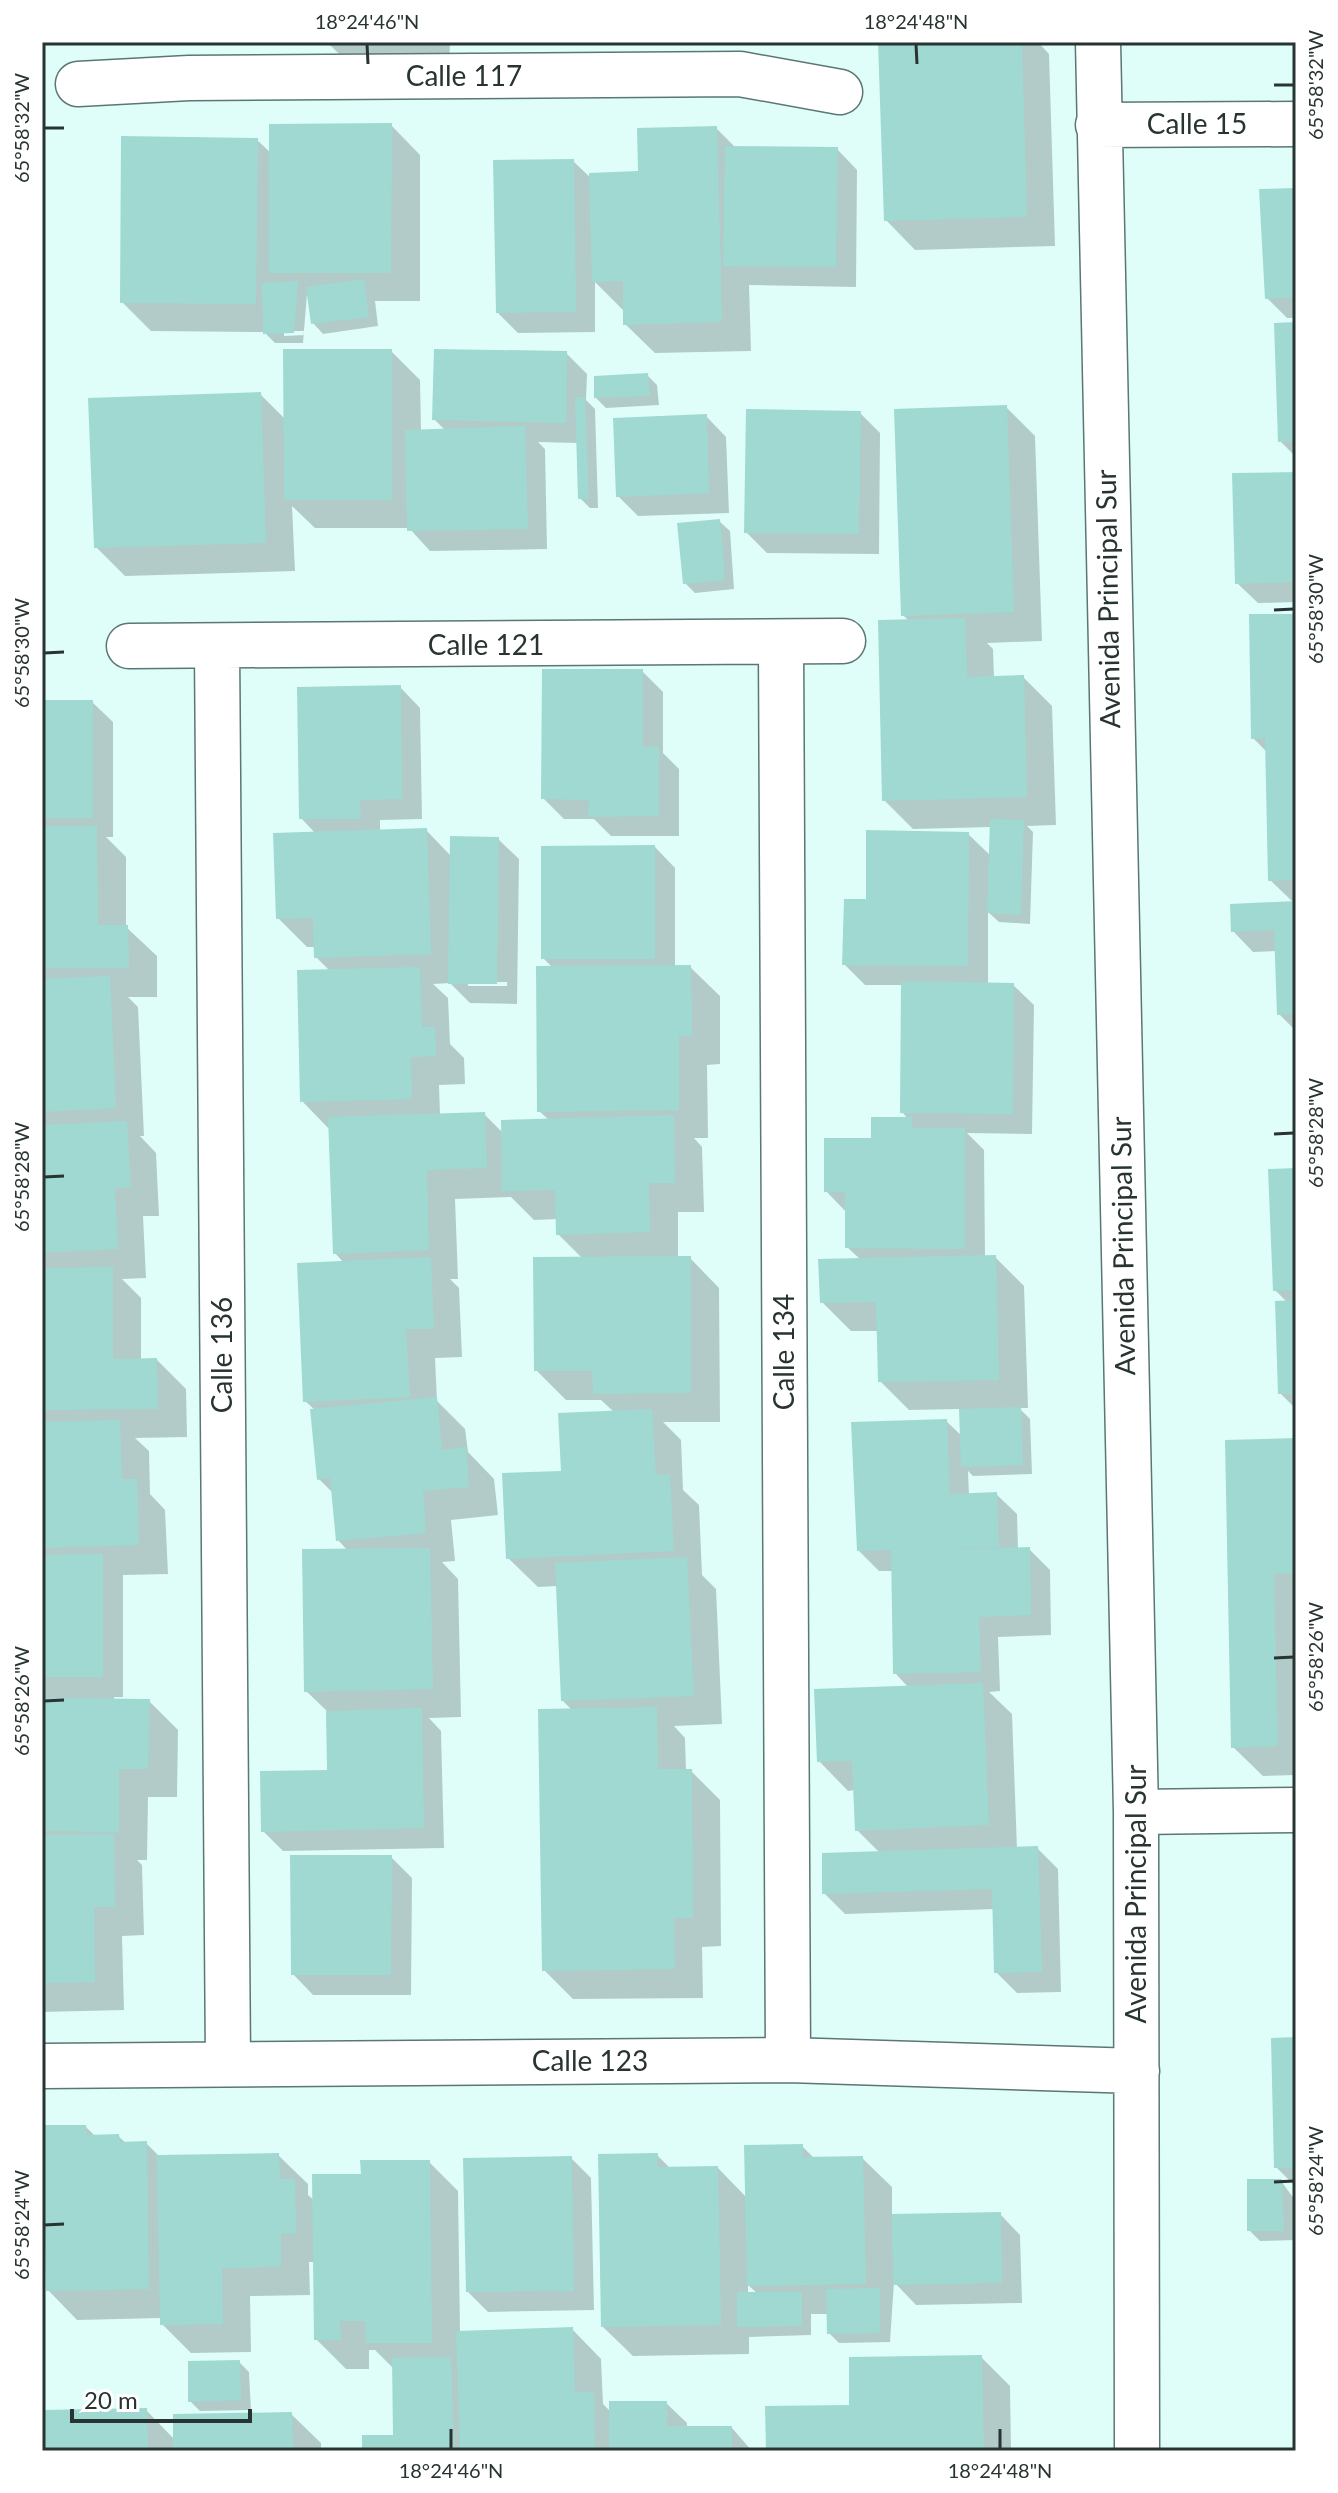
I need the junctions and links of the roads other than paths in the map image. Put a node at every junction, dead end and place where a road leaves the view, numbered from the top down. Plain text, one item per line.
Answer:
1 (1098, 42) edge
2 (740, 58) edge
3 (189, 60) edge
4 (78, 84) dead end
5 (840, 92) dead end
6 (1296, 124) edge
7 (1098, 125) junction
8 (843, 641) dead end
9 (781, 644) junction
10 (129, 646) dead end
11 (217, 647) junction
12 (1296, 1810) edge
13 (1136, 1812) junction
14 (788, 2060) junction
15 (228, 2063) junction
16 (42, 2066) edge
17 (1137, 2071) junction
18 (1137, 2451) edge

1 - 7 street, Avenida Principal Sur
2 - 3 street, Calle 117
2 - 5 street, Calle 117
3 - 4 street, Calle 117
6 - 7 street, Calle 15
7 - 13 street, Avenida Principal Sur
8 - 9 street, Calle 121
9 - 11 street, Calle 121
9 - 14 street, Calle 134
10 - 11 street, Calle 121
11 - 15 street, Calle 136
12 - 13 street
13 - 17 street, Avenida Principal Sur
14 - 15 street, Calle 123
14 - 17 street, Calle 123
15 - 16 street, Calle 123
17 - 18 street, Avenida Principal Sur

